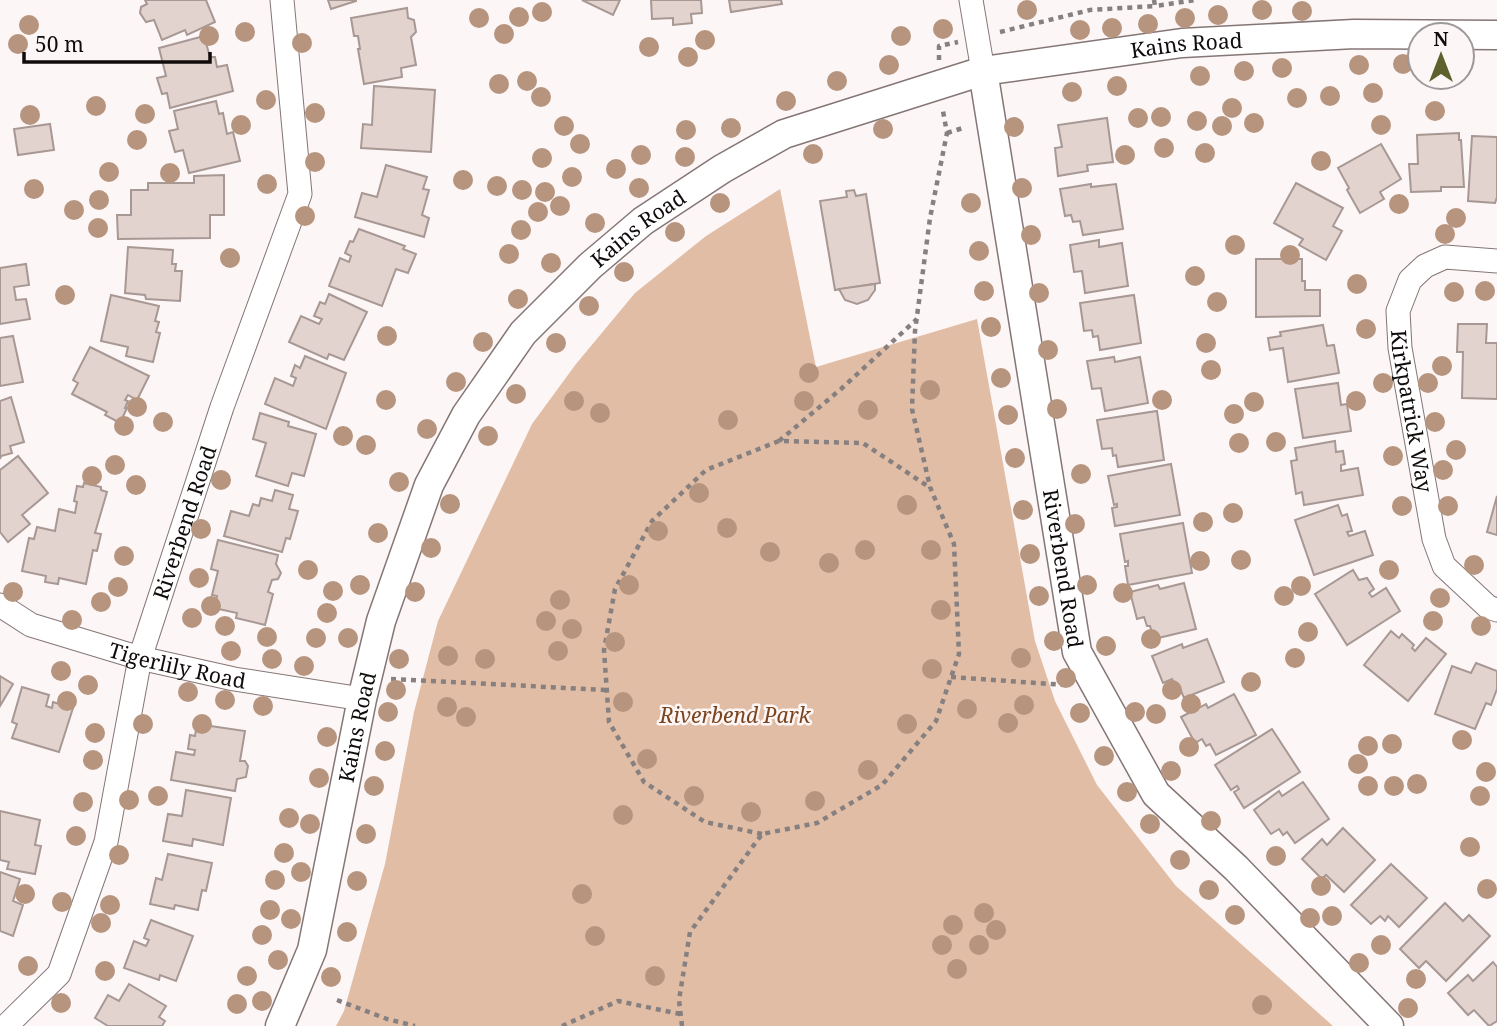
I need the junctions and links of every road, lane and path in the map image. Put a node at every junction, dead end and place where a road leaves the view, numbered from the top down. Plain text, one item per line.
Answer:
1 (282, 0) edge
2 (971, 0) edge
3 (1196, 0) edge
4 (1154, 3) edge
5 (1497, 35) edge
6 (977, 38) junction
7 (982, 71) junction
8 (947, 133) dead end
9 (1497, 261) edge
10 (917, 319) junction
11 (779, 441) junction
12 (930, 487) junction
13 (0, 605) edge
14 (1497, 610) edge
15 (141, 658) junction
16 (951, 677) junction
17 (1066, 685) dead end
18 (365, 687) junction
19 (607, 690) junction
20 (762, 834) junction
21 (337, 1000) dead end
22 (681, 1014) junction
23 (6, 1026) edge
24 (280, 1026) edge
25 (415, 1026) edge
26 (562, 1026) edge
27 (682, 1026) edge
28 (1389, 1026) edge

1 - 15 street, Riverbend Road
2 - 6 street, Riverbend Road
3 - 4 path
4 - 6 path
5 - 7 street, Kains Road
6 - 7 street, Riverbend Road
7 - 18 street, Kains Road
7 - 28 street, Riverbend Road
8 - 10 path
9 - 14 street, Kirkpatrick Way
10 - 11 path
10 - 12 path
11 - 12 path
11 - 19 path
12 - 16 path
13 - 15 street, Tigerlily Road
15 - 18 street, Tigerlily Road
15 - 23 street, Riverbend Road
16 - 17 path
16 - 20 path
18 - 19 path
18 - 24 street, Kains Road
19 - 20 path
20 - 22 path
21 - 25 path
22 - 26 path
22 - 27 path

